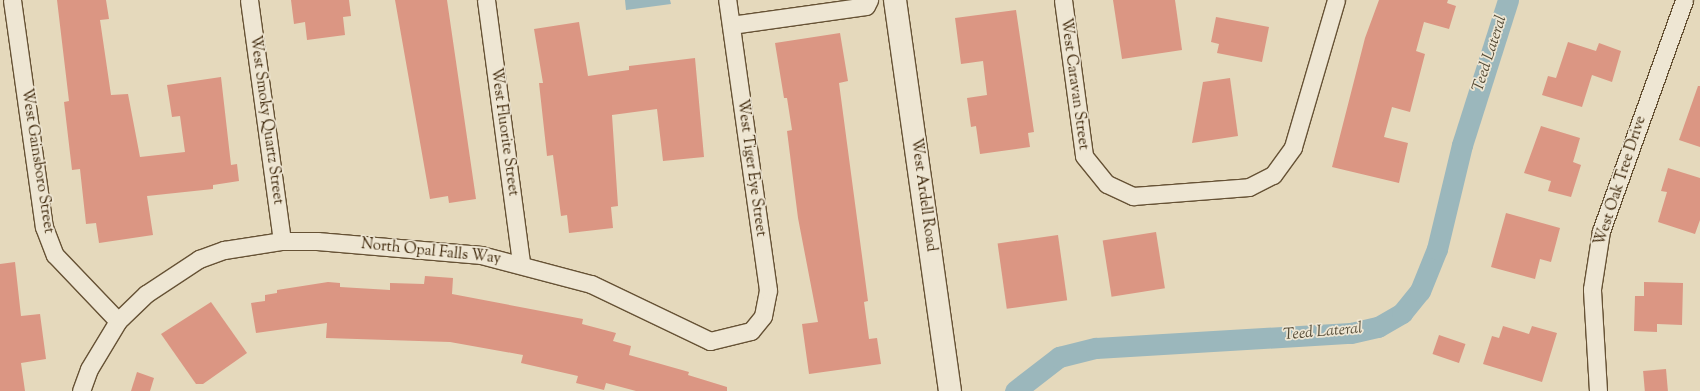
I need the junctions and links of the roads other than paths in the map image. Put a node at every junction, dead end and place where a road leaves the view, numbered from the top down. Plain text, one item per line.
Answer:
1 (12, 0) edge
2 (250, 0) edge
3 (486, 0) edge
4 (727, 0) edge
5 (869, 0) edge
6 (895, 0) edge
7 (1063, 0) edge
8 (1336, 0) edge
9 (1684, 0) edge
10 (731, 25) junction
11 (282, 241) junction
12 (521, 263) junction
13 (118, 321) junction
14 (751, 331) joint
15 (81, 391) edge
16 (950, 391) edge
17 (1598, 391) edge

1 - 13 street, West Gainsboro Street
2 - 11 street, West Smoky Quartz Street
3 - 12 street, West Fluorite Street
4 - 10 street, West Tiger Eye Street
5 - 10 street
6 - 16 street, West Ardell Road
7 - 8 street, West Caravan Street
9 - 17 street, West Oak Tree Drive
10 - 14 street, West Tiger Eye Street
11 - 12 street, North Opal Falls Way
11 - 13 street, North Opal Falls Way
12 - 14 street, North Opal Falls Way
13 - 15 street, North Opal Falls Way

